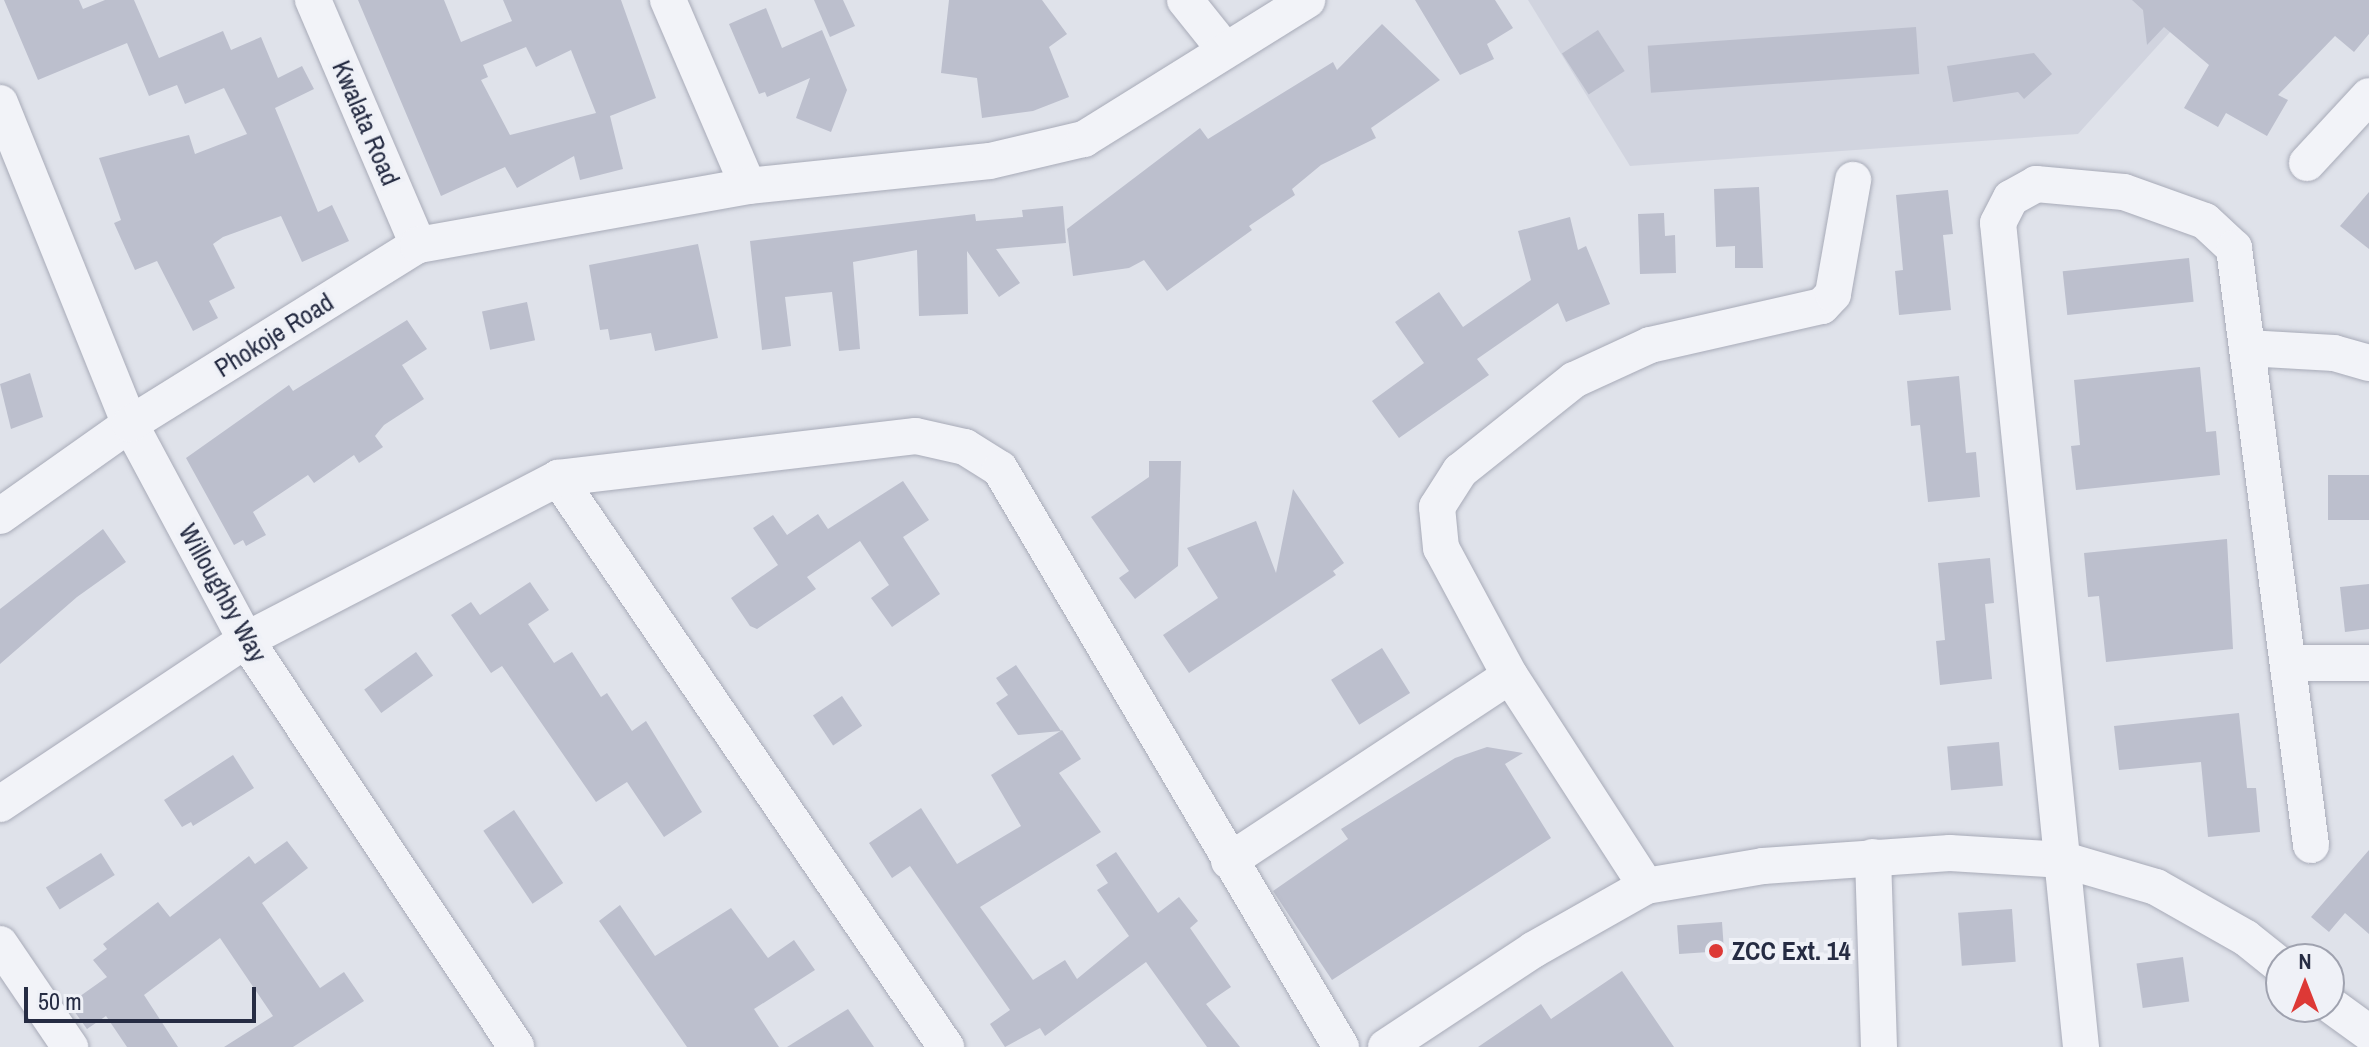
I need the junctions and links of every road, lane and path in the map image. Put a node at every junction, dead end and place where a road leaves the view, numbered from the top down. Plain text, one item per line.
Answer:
1 (313, 0) edge
2 (668, 0) edge
3 (1185, 0) edge
4 (1307, 0) edge
5 (1225, 50) junction
6 (2369, 96) edge
7 (0, 103) edge
8 (2307, 163) dead end
9 (1853, 180) dead end
10 (748, 186) junction
11 (418, 245) junction
12 (2247, 348) junction
13 (2369, 363) edge
14 (130, 424) junction
15 (558, 478) junction
16 (0, 516) edge
17 (246, 640) junction
18 (2291, 663) junction
19 (2369, 663) edge
20 (1510, 676) junction
21 (0, 804) edge
22 (2311, 845) dead end
23 (1873, 857) junction
24 (2064, 860) junction
25 (1229, 861) junction
26 (1646, 886) junction
27 (0, 944) edge
28 (2265, 953) edge
29 (2345, 1016) edge
30 (2336, 1023) edge
31 (2369, 1033) edge
32 (70, 1047) edge
33 (516, 1047) edge
34 (946, 1047) edge
35 (1341, 1047) edge
36 (1386, 1047) edge
37 (1879, 1047) edge
38 (2081, 1047) edge
39 (2341, 1047) edge

1 - 11 street, Kwalata Road
2 - 10 street
3 - 5 street
4 - 5 street
5 - 10 street
6 - 8 street
7 - 14 street, Willoughby Way
9 - 20 street
10 - 11 street
11 - 14 street, Phokoje Road
12 - 13 street
12 - 18 street
12 - 24 street
14 - 16 street, Phokoje Road
14 - 17 street, Willoughby Way
15 - 17 street
15 - 25 street
15 - 34 street
17 - 21 street
17 - 33 street, Willoughby Way
18 - 19 street
18 - 22 street
20 - 25 street
20 - 26 street
23 - 24 street
23 - 26 street
23 - 37 street
24 - 28 street
24 - 38 street
25 - 35 street
26 - 36 street
27 - 32 street
29 - 31 street
30 - 39 street

